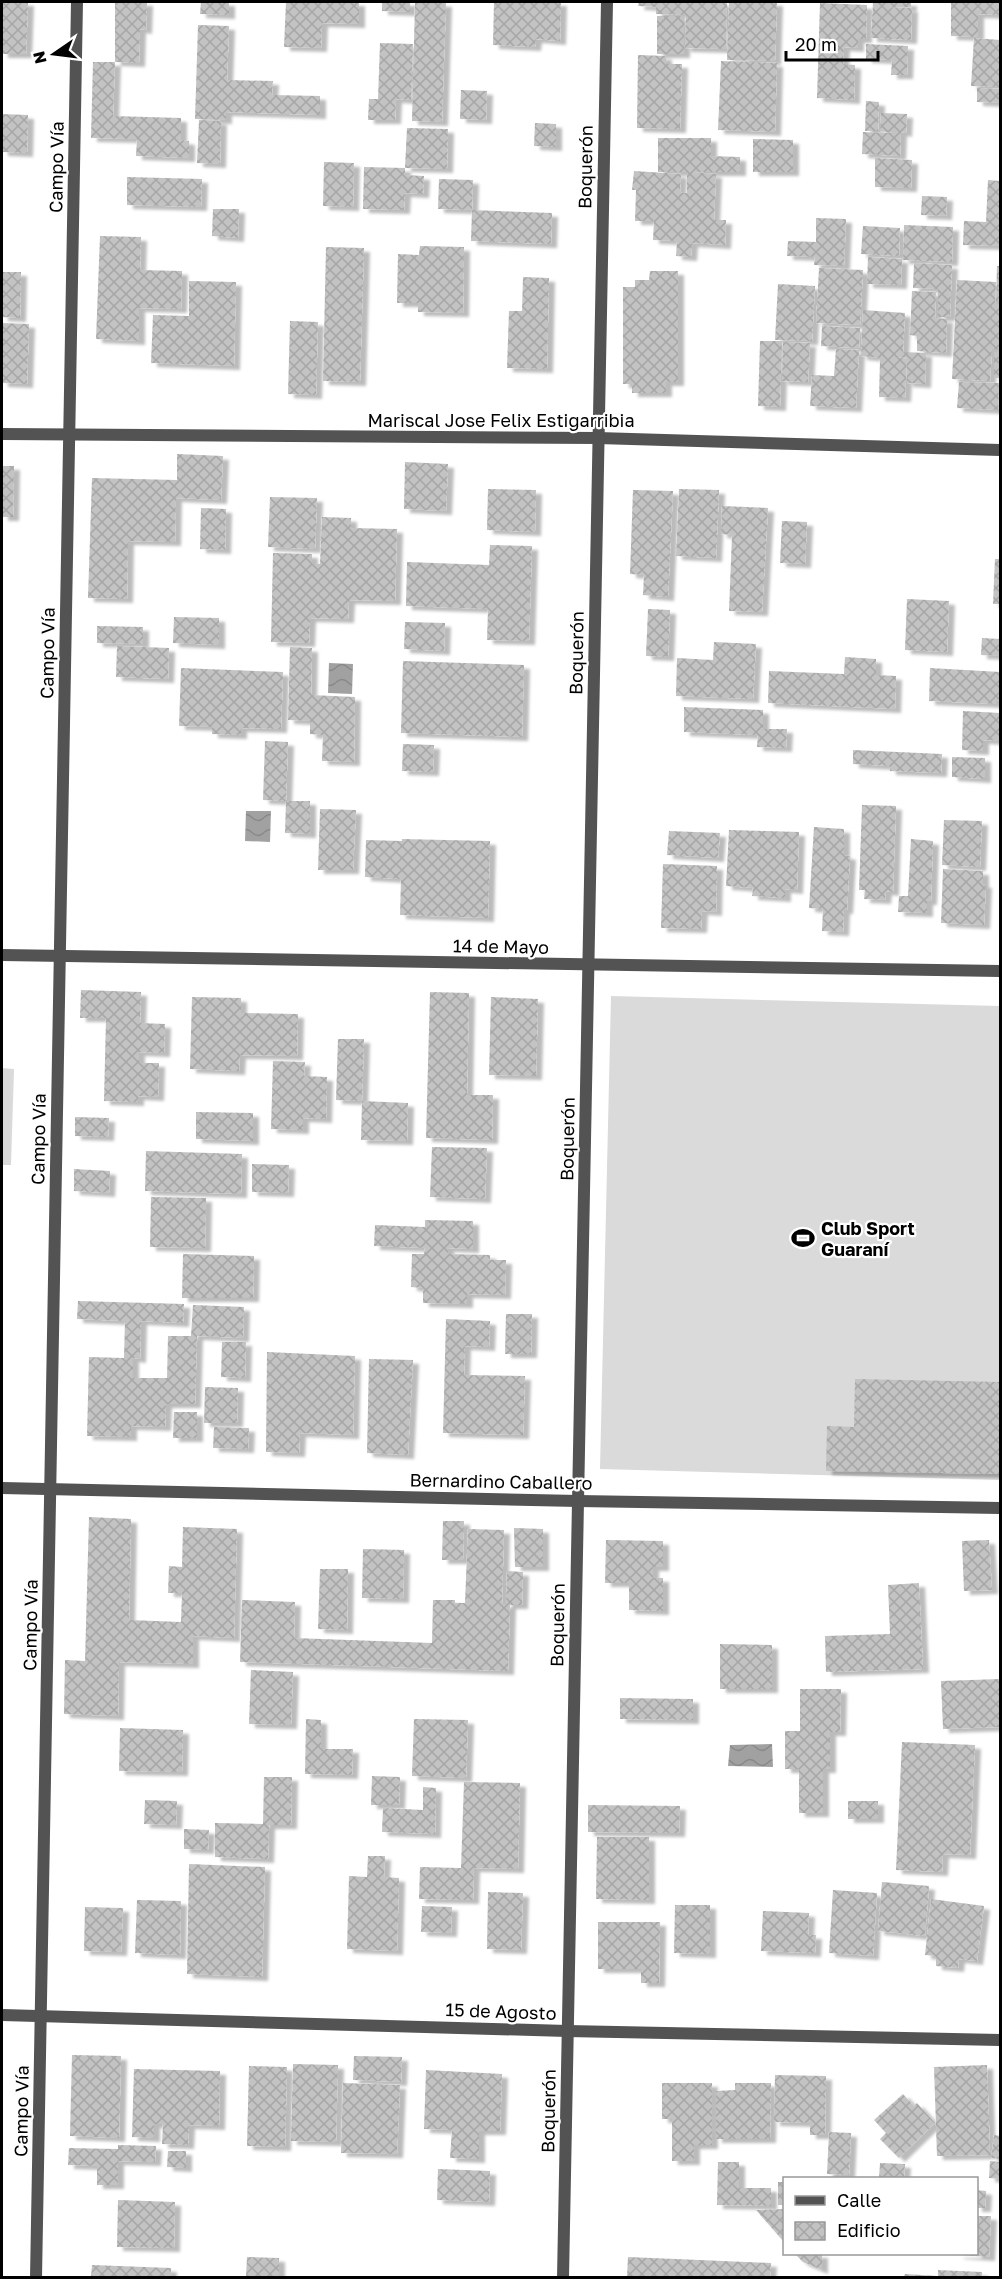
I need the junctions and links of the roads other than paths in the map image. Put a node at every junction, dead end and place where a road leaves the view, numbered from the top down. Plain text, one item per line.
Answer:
1 (77, 2) edge
2 (607, 2) edge
3 (2, 434) edge
4 (69, 436) junction
5 (598, 438) junction
6 (1000, 450) edge
7 (2, 955) edge
8 (60, 955) junction
9 (588, 965) junction
10 (1000, 971) edge
11 (2, 1488) edge
12 (50, 1489) junction
13 (578, 1501) junction
14 (1000, 1508) edge
15 (2, 2015) edge
16 (41, 2016) junction
17 (567, 2031) junction
18 (1000, 2040) edge
19 (36, 2277) edge
20 (563, 2277) edge

1 - 4 street, Campo Vía
2 - 5 street, Boquerón
3 - 4 street, Mariscal Jose Felix Estigarribia
4 - 5 street, Mariscal Jose Felix Estigarribia
4 - 8 street, Campo Vía
5 - 6 street, Mariscal Jose Felix Estigarribia
5 - 9 street, Boquerón
7 - 8 street, 14 de Mayo
8 - 9 street, 14 de Mayo
8 - 12 street, Campo Vía
9 - 10 street, 14 de Mayo
9 - 13 street, Boquerón
11 - 12 street, Bernardino Caballero
12 - 13 street, Bernardino Caballero
12 - 16 street, Campo Vía
13 - 14 street, Bernardino Caballero
13 - 17 street, Boquerón
15 - 16 street, 15 de Agosto
16 - 17 street, 15 de Agosto
16 - 19 street, Campo Vía
17 - 18 street, 15 de Agosto
17 - 20 street, Boquerón

